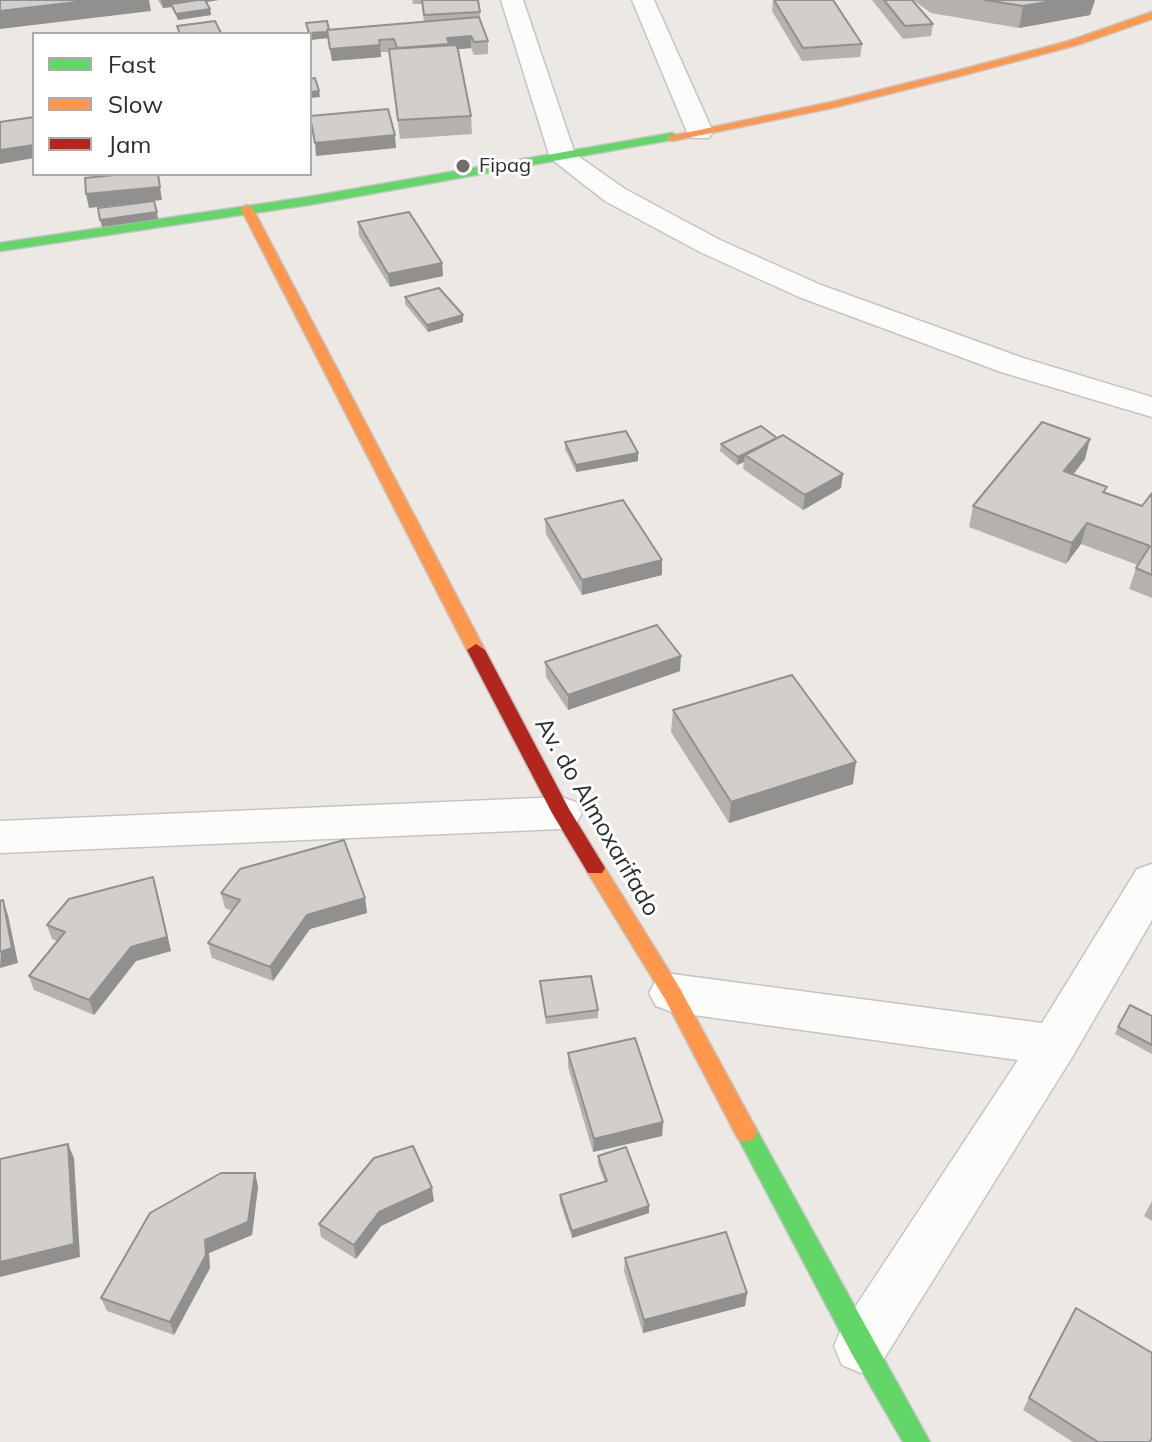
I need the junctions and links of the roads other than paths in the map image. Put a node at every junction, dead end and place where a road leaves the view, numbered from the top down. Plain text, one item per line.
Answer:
1 (512, 0) edge
2 (643, 0) edge
3 (1152, 15) edge
4 (700, 132) junction
5 (563, 158) junction
6 (247, 209) junction
7 (0, 247) edge
8 (1152, 407) edge
9 (561, 813) junction
10 (0, 837) edge
11 (1152, 881) edge
12 (672, 993) junction
13 (1054, 1045) junction
14 (861, 1346) junction
15 (917, 1442) edge

1 - 5 street
2 - 4 street
3 - 4 street
4 - 5 street
5 - 6 street
5 - 8 street
6 - 7 street
6 - 9 street, Av. do Almoxarifado
9 - 10 street
9 - 12 street, Av. do Almoxarifado
11 - 13 street
12 - 13 street
12 - 14 street, Av. do Almoxarifado
13 - 14 street
14 - 15 street, Av. do Almoxarifado

